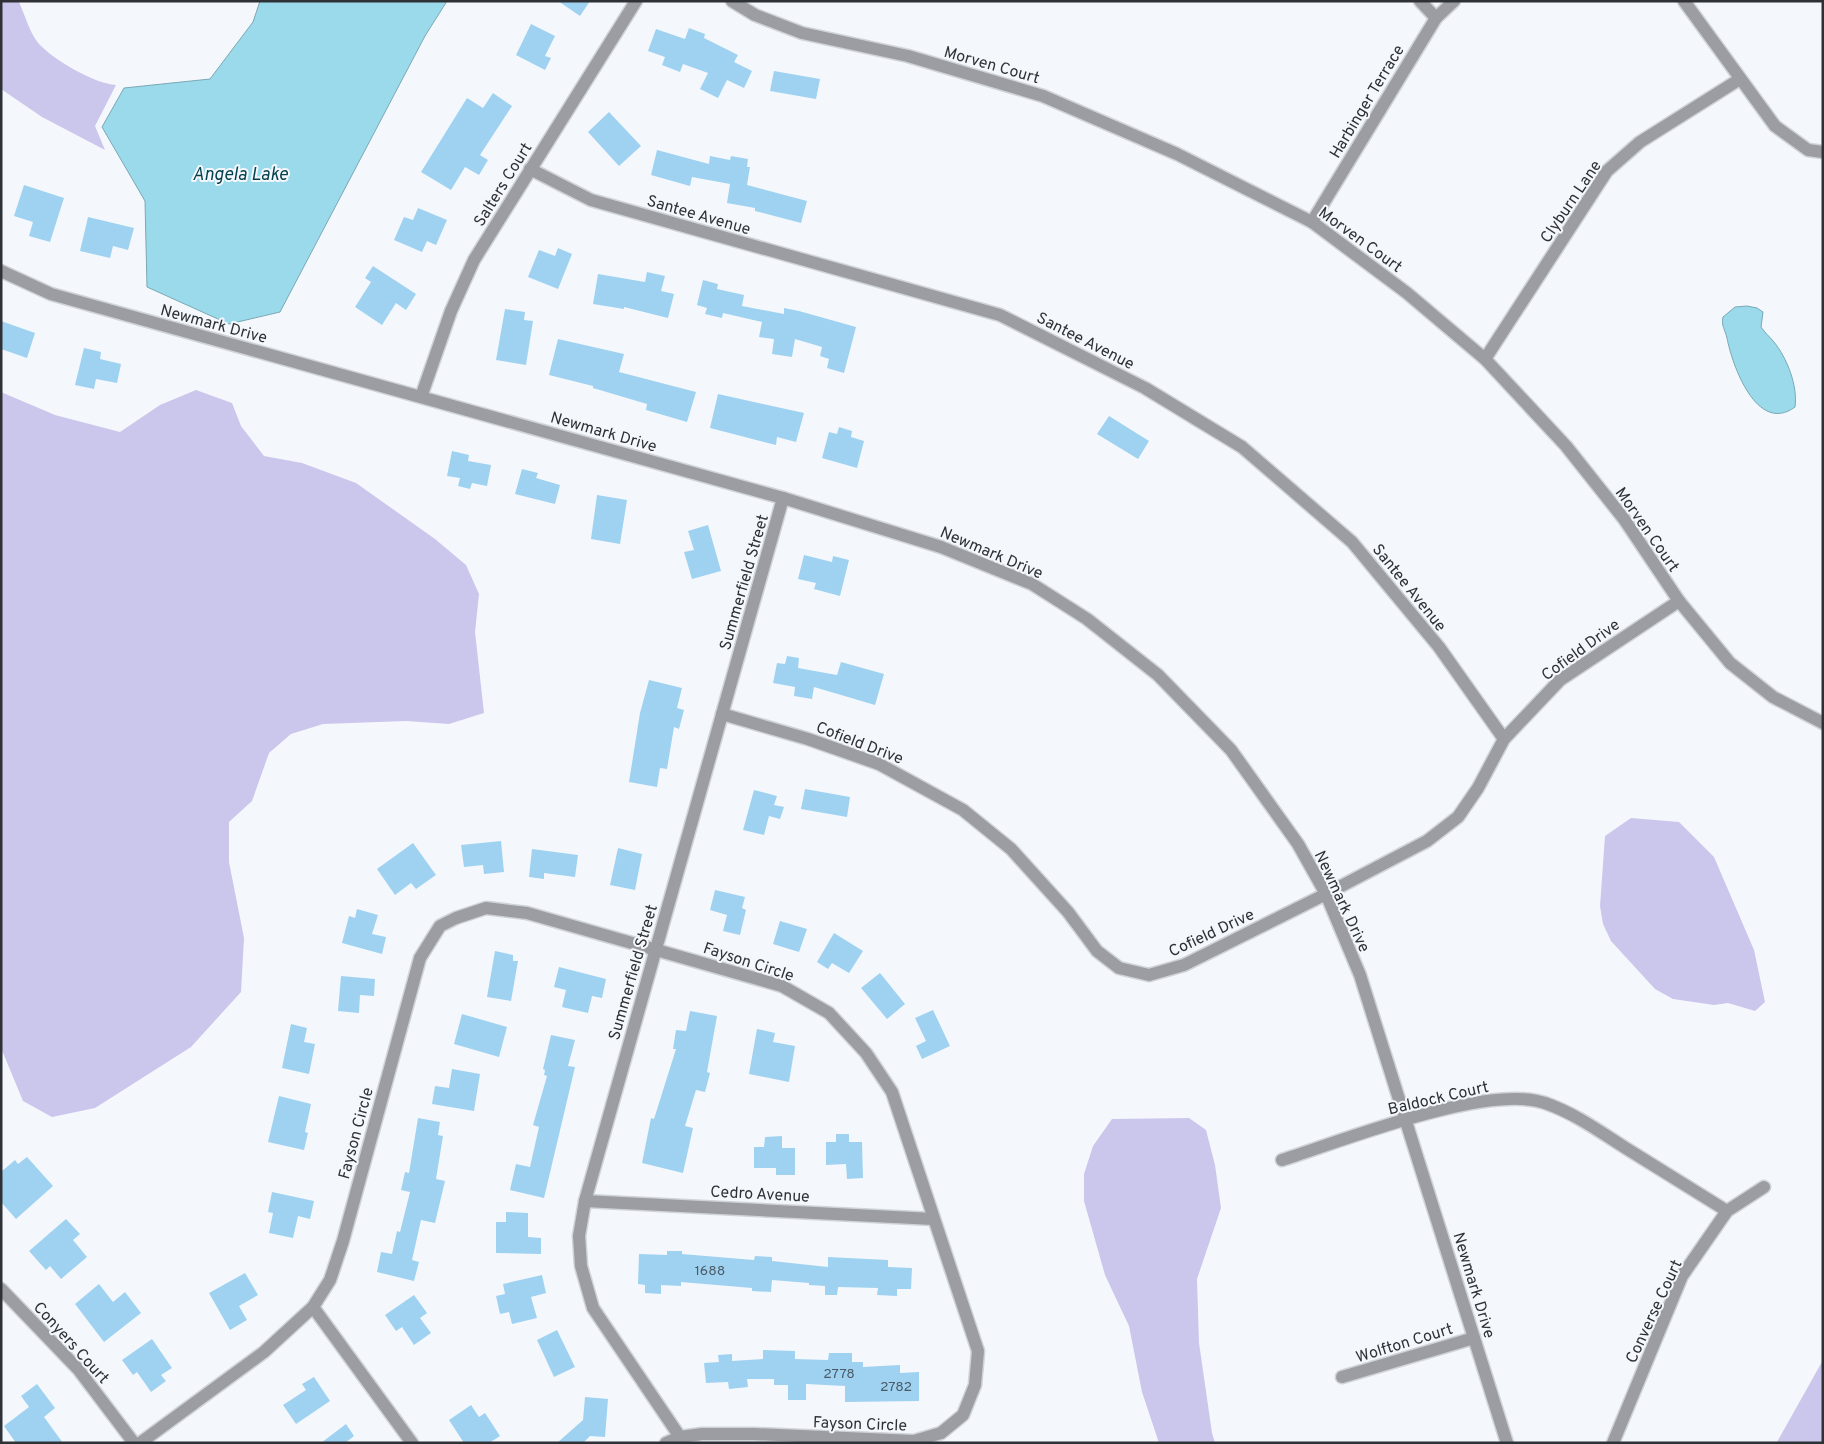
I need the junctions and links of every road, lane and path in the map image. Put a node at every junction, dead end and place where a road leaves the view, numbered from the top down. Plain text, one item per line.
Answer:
1 (636, 1) edge
2 (732, 1) edge
3 (1420, 1) edge
4 (1454, 1) edge
5 (1684, 1) edge
6 (1436, 18) junction
7 (1740, 79) junction
8 (1823, 152) edge
9 (530, 169) junction
10 (1312, 222) junction
11 (1, 271) edge
12 (1485, 359) junction
13 (421, 397) junction
14 (783, 498) junction
15 (1679, 601) junction
16 (722, 714) junction
17 (1823, 723) edge
18 (1504, 738) junction
19 (1326, 894) junction
20 (655, 950) junction
21 (1407, 1120) junction
22 (1282, 1160) dead end
23 (1764, 1187) dead end
24 (585, 1201) junction
25 (1727, 1211) junction
26 (933, 1218) junction
27 (1, 1290) edge
28 (313, 1307) junction
29 (1474, 1338) junction
30 (1342, 1377) dead end
31 (680, 1437) junction
32 (134, 1443) edge
33 (140, 1443) edge
34 (412, 1443) edge
35 (666, 1443) edge
36 (1507, 1443) edge
37 (1613, 1443) edge

1 - 9 street, Salters Court
2 - 10 street, Morven Court
3 - 6 street
4 - 6 street, Harbinger Terrace
5 - 7 street
6 - 10 street, Harbinger Terrace
7 - 8 street
7 - 12 street, Clyburn Lane
9 - 13 street, Salters Court
9 - 18 street, Santee Avenue
10 - 12 street, Morven Court
11 - 13 street, Newmark Drive
12 - 15 street, Morven Court
13 - 14 street, Newmark Drive
14 - 16 street, Summerfield Street
14 - 19 street, Newmark Drive
15 - 17 street, Morven Court
15 - 18 street, Cofield Drive
16 - 19 street, Cofield Drive
16 - 20 street, Summerfield Street
18 - 19 street, Cofield Drive
19 - 21 street, Newmark Drive
20 - 24 street, Summerfield Street
20 - 26 street, Fayson Circle
20 - 28 street, Fayson Circle
21 - 22 street, Baldock Court
21 - 25 street, Baldock Court
21 - 29 street, Newmark Drive
23 - 25 street, Converse Court
24 - 26 street, Cedro Avenue
24 - 31 street, Summerfield Street
25 - 37 street, Converse Court
26 - 31 street, Fayson Circle
27 - 32 street, Conyers Court
28 - 33 street, Fayson Circle
28 - 34 street
29 - 30 street, Wolfton Court
29 - 36 street, Newmark Drive
31 - 35 street, Fayson Circle

